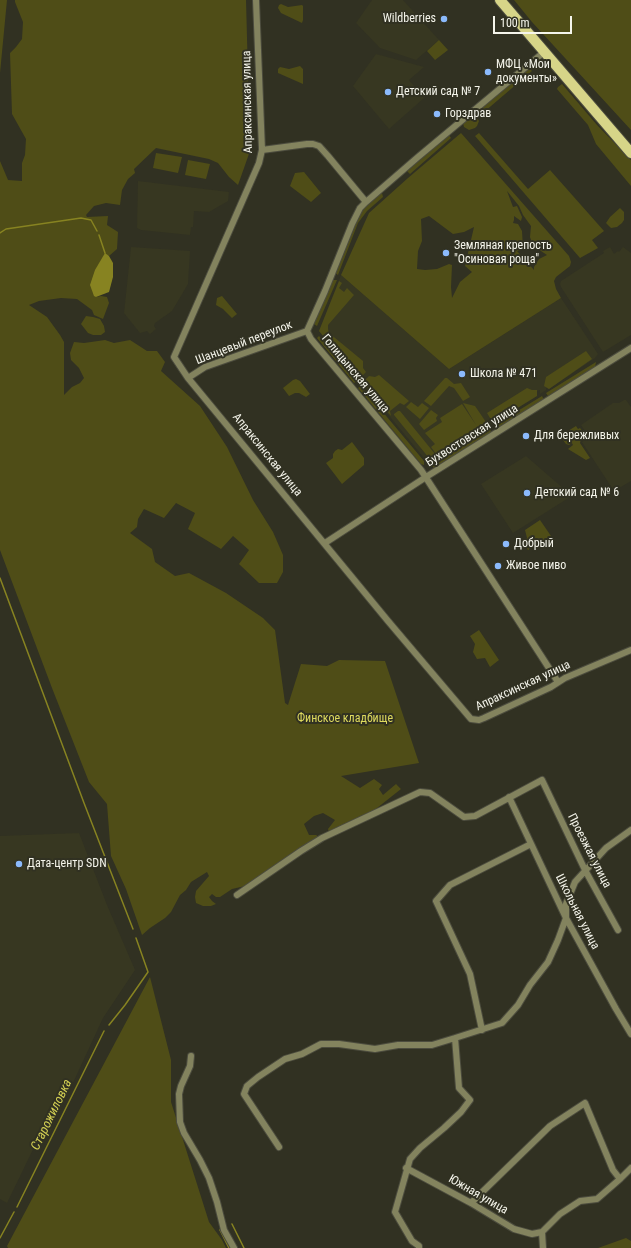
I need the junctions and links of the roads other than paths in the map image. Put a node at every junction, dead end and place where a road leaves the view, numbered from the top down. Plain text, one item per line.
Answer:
1 (256, 0) edge
2 (500, 0) edge
3 (544, 52) junction
4 (262, 150) junction
5 (631, 153) edge
6 (366, 202) junction
7 (307, 331) junction
8 (631, 348) edge
9 (188, 378) junction
10 (426, 477) junction
11 (325, 543) junction
12 (631, 650) edge
13 (558, 682) junction
14 (509, 797) junction
15 (631, 831) edge
16 (531, 844) junction
17 (585, 870) junction
18 (237, 895) dead end
19 (566, 918) junction
20 (618, 930) dead end
21 (482, 1030) junction
22 (631, 1034) edge
23 (455, 1038) junction
24 (191, 1056) dead end
25 (279, 1147) dead end
26 (406, 1168) junction
27 (631, 1168) edge
28 (620, 1179) junction
29 (471, 1203) junction
30 (542, 1232) junction
31 (234, 1248) edge
32 (419, 1248) edge
33 (543, 1248) edge

1 - 4 street, Апраксинская улица
2 - 3 main road
3 - 5 main road
3 - 6 street, Голицынская улица
4 - 6 street
4 - 9 street, Апраксинская улица
6 - 7 street, Голицынская улица
7 - 9 street, Шанцевый переулок
7 - 10 street, Голицынская улица
8 - 10 street, Бухвостовская улица
9 - 11 street, Апраксинская улица
10 - 11 street, Бухвостовская улица
10 - 13 street, Голицынская улица
11 - 13 street, Апраксинская улица
12 - 13 street, Апраксинская улица
14 - 16 street, Школьная улица
14 - 17 street, Проезжая улица
14 - 18 street
15 - 17 street
16 - 19 street, Школьная улица
16 - 21 street
17 - 19 street
17 - 20 street, Проезжая улица
19 - 21 street
19 - 22 street, Школьная улица
21 - 23 street
23 - 25 street
23 - 26 street
24 - 31 street
26 - 29 street, Южная улица
26 - 32 street
27 - 28 street
28 - 29 street
28 - 30 street
29 - 30 street, Южная улица
30 - 33 street

